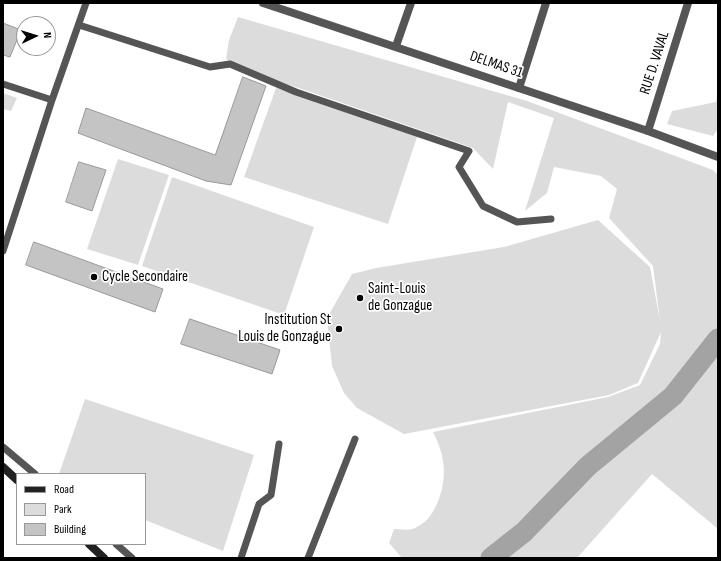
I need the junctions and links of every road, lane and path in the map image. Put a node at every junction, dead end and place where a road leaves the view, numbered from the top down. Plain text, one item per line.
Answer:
1 (86, 3) edge
2 (263, 3) edge
3 (411, 3) edge
4 (546, 3) edge
5 (688, 3) edge
6 (277, 5) edge
7 (79, 25) junction
8 (396, 46) junction
9 (3, 84) edge
10 (519, 88) junction
11 (52, 100) junction
12 (648, 131) junction
13 (718, 157) edge
14 (552, 219) dead end
15 (3, 251) edge
16 (355, 439) dead end
17 (279, 444) dead end
18 (3, 447) edge
19 (3, 467) edge
20 (34, 473) edge
21 (16, 479) edge
22 (90, 545) edge
23 (117, 545) edge
24 (104, 558) edge
25 (132, 558) edge
26 (241, 558) edge
27 (308, 558) edge

1 - 7 lane
2 - 6 street, DELMAS 31
3 - 8 street
4 - 10 street
5 - 12 street, RUE D. VAVAL
6 - 8 street, DELMAS 31
7 - 11 lane
7 - 14 lane
8 - 10 street, DELMAS 31
9 - 11 lane
10 - 12 street, DELMAS 31
11 - 15 lane
12 - 13 street, DELMAS 31
16 - 27 lane
17 - 26 lane
18 - 20 lane
19 - 21 main road
22 - 24 main road
23 - 25 lane

